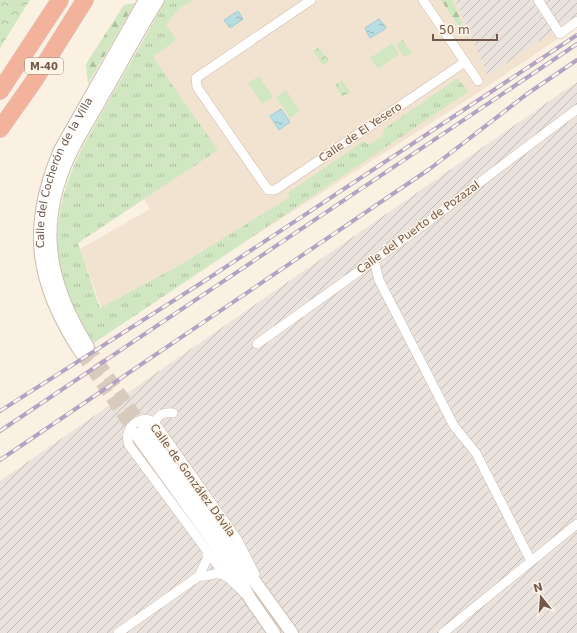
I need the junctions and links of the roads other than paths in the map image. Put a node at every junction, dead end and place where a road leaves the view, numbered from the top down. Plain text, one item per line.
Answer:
1 (60, 0) edge
2 (85, 0) edge
3 (146, 0) edge
4 (158, 0) edge
5 (311, 0) edge
6 (423, 0) edge
7 (538, 0) edge
8 (577, 21) edge
9 (465, 62) junction
10 (478, 81) dead end
11 (0, 91) edge
12 (577, 109) edge
13 (0, 129) edge
14 (374, 260) junction
15 (257, 344) dead end
16 (173, 413) dead end
17 (145, 428) junction
18 (577, 524) edge
19 (208, 551) junction
20 (531, 561) junction
21 (225, 574) junction
22 (199, 576) junction
23 (251, 600) junction
24 (118, 633) edge
25 (274, 633) edge
26 (292, 633) edge
27 (443, 633) edge

1 - 11 highway, M-40
2 - 13 highway, M-40
3 - 4 street, Calle del Cocherón de la Villa
5 - 9 street, Calle de El Yesero
6 - 9 street
7 - 8 street
9 - 10 street
12 - 14 street, Calle del Puerto de Pozazal
14 - 15 street, Calle del Puerto de Pozazal
14 - 20 street
16 - 17 street
17 - 19 street, Calle de González Dávila
17 - 23 street, Calle de González Dávila
17 - 26 street, Calle de González Dávila
18 - 20 street
19 - 21 street, Calle de González Dávila
19 - 22 street
20 - 27 street
21 - 22 street
21 - 23 street, Calle de González Dávila
22 - 24 street
23 - 25 street, Calle de González Dávila

